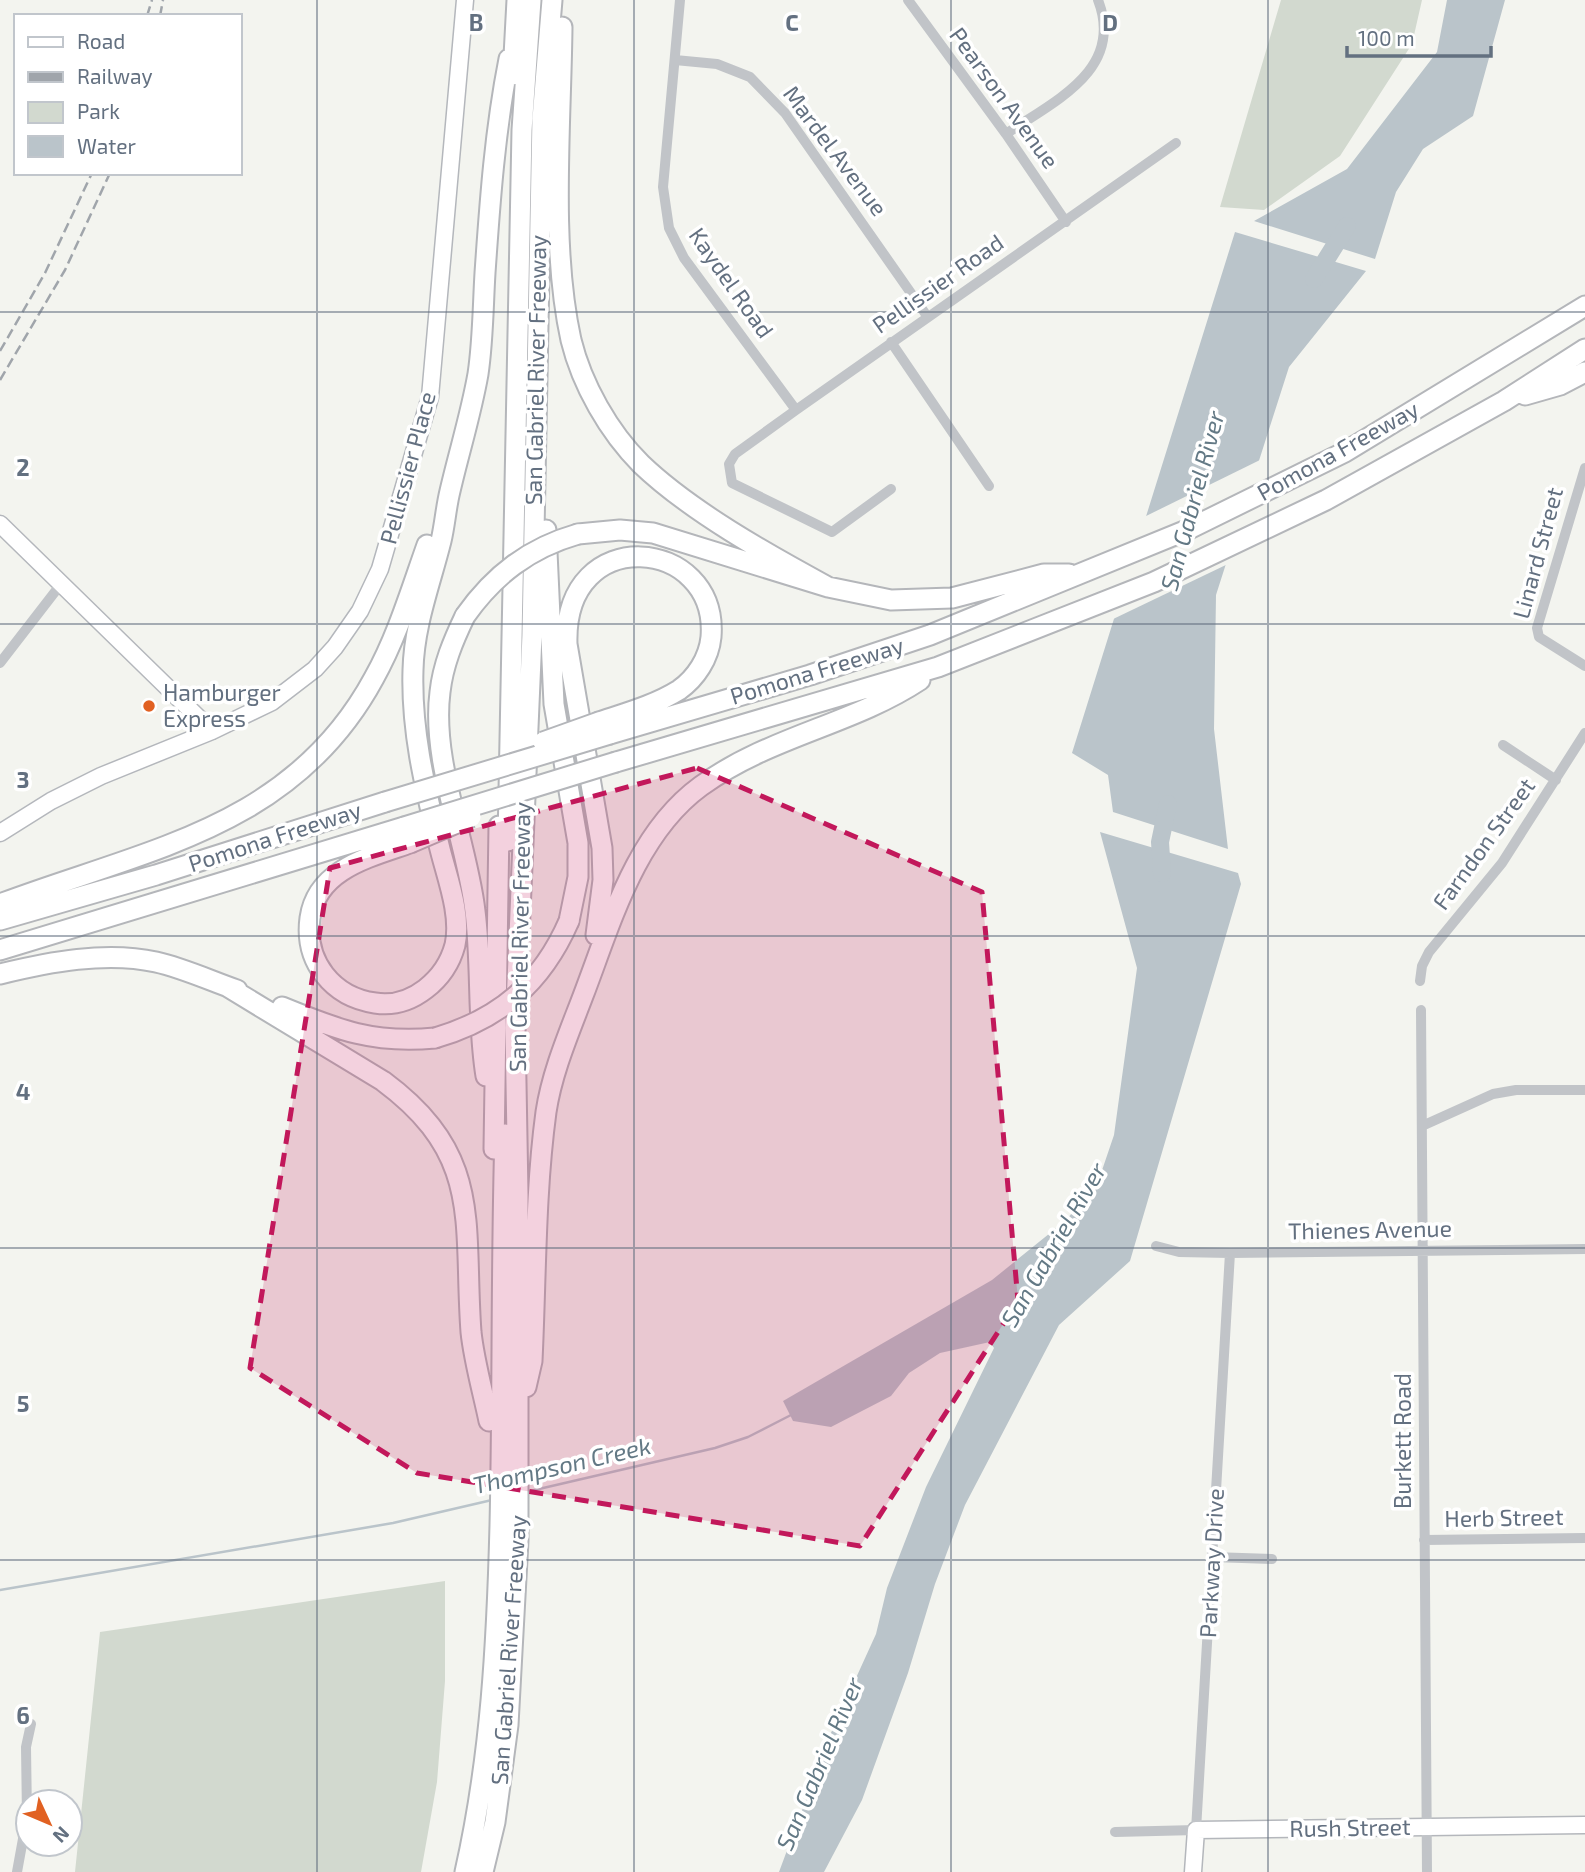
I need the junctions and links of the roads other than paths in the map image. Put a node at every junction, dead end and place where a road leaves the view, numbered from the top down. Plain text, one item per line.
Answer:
1 (465, 0) edge
2 (517, 0) edge
3 (531, 0) edge
4 (538, 0) edge
5 (552, 0) edge
6 (560, 0) edge
7 (680, 0) edge
8 (908, 0) edge
9 (1098, 0) edge
10 (513, 34) junction
11 (675, 60) junction
12 (1006, 134) junction
13 (1176, 144) dead end
14 (1066, 222) junction
15 (1585, 306) edge
16 (927, 316) junction
17 (891, 342) junction
18 (1585, 349) edge
19 (1585, 372) edge
20 (535, 375) junction
21 (1504, 401) junction
22 (796, 410) junction
23 (1585, 468) edge
24 (989, 486) dead end
25 (891, 489) dead end
26 (449, 493) junction
27 (0, 524) edge
28 (1084, 573) junction
29 (61, 584) junction
30 (828, 587) junction
31 (0, 663) edge
32 (944, 665) junction
33 (1585, 666) edge
34 (530, 670) junction
35 (605, 728) junction
36 (212, 731) junction
37 (1585, 733) edge
38 (1503, 745) dead end
39 (1556, 780) junction
40 (0, 833) edge
41 (407, 835) junction
42 (0, 904) edge
43 (0, 919) edge
44 (0, 950) edge
45 (0, 974) edge
46 (1420, 981) dead end
47 (228, 987) junction
48 (1420, 1010) dead end
49 (576, 1014) junction
50 (1585, 1090) edge
51 (1422, 1126) junction
52 (494, 1132) junction
53 (518, 1194) junction
54 (1156, 1246) dead end
55 (1585, 1249) edge
56 (1424, 1251) junction
57 (1230, 1253) junction
58 (519, 1416) junction
59 (489, 1422) junction
60 (504, 1441) junction
61 (1585, 1538) edge
62 (1424, 1541) junction
63 (503, 1544) junction
64 (1212, 1557) junction
65 (1272, 1559) dead end
66 (31, 1724) dead end
67 (1585, 1825) edge
68 (1427, 1826) junction
69 (1196, 1830) junction
70 (1115, 1832) dead end
71 (17, 1872) edge
72 (454, 1872) edge
73 (465, 1872) edge
74 (471, 1872) edge
75 (483, 1872) edge
76 (1193, 1872) edge
77 (1427, 1872) edge

1 - 36 main road, Pellissier Place
2 - 10 highway, San Gabriel River Freeway
3 - 60 highway
4 - 34 highway
5 - 20 highway, San Gabriel River Freeway
6 - 30 highway
7 - 11 street, Kaydel Road
8 - 12 street, Pearson Avenue
9 - 12 street
10 - 26 highway
10 - 52 highway, San Gabriel River Freeway
11 - 16 street, Mardel Avenue
11 - 22 street, Kaydel Road
12 - 14 street, Pearson Avenue
13 - 14 street, Pellissier Road
14 - 16 street, Pellissier Road
15 - 28 highway, Pomona Freeway
16 - 17 street, Pellissier Road
17 - 22 street, Pellissier Road
17 - 24 street
18 - 21 highway, Pomona Freeway
19 - 21 highway
20 - 34 highway, San Gabriel River Freeway
20 - 47 highway, bridge
21 - 32 highway, Pomona Freeway
22 - 25 street, Pellissier Road
23 - 33 street, Linard Street
26 - 41 highway
26 - 42 highway
27 - 29 main road
28 - 30 highway
28 - 35 highway, Pomona Freeway
29 - 31 street
29 - 36 main road
30 - 52 highway, bridge
32 - 41 highway, Pomona Freeway, bridge
32 - 49 highway
34 - 53 highway, San Gabriel River Freeway
35 - 43 highway, Pomona Freeway, bridge
35 - 49 highway
36 - 40 main road, Pellissier Place
37 - 39 street, Farndon Street
38 - 39 street
39 - 46 street, Farndon Street
41 - 44 highway, Pomona Freeway
45 - 47 highway
47 - 59 highway
48 - 51 street, Burkett Road
49 - 58 highway
50 - 51 street
51 - 56 street, Burkett Road
52 - 59 highway, San Gabriel River Freeway
53 - 58 highway, San Gabriel River Freeway
53 - 60 highway
54 - 57 street, Thienes Avenue
55 - 56 street, Thienes Avenue
56 - 57 street, Thienes Avenue
56 - 62 street, Burkett Road
57 - 64 street, Parkway Drive
58 - 60 highway, San Gabriel River Freeway
59 - 60 highway, San Gabriel River Freeway
60 - 63 highway, San Gabriel River Freeway
60 - 63 highway, San Gabriel River Freeway
61 - 62 street, Herb Street
62 - 68 street, Burkett Road
63 - 72 highway, San Gabriel River Freeway
63 - 73 highway
63 - 74 highway
63 - 75 highway, San Gabriel River Freeway
64 - 65 street
64 - 69 street, Parkway Drive
66 - 71 street
67 - 68 main road, Rush Street
68 - 69 main road, Rush Street
68 - 77 street, Burkett Road
69 - 70 street, Rush Street
69 - 76 main road, Parkway Drive

